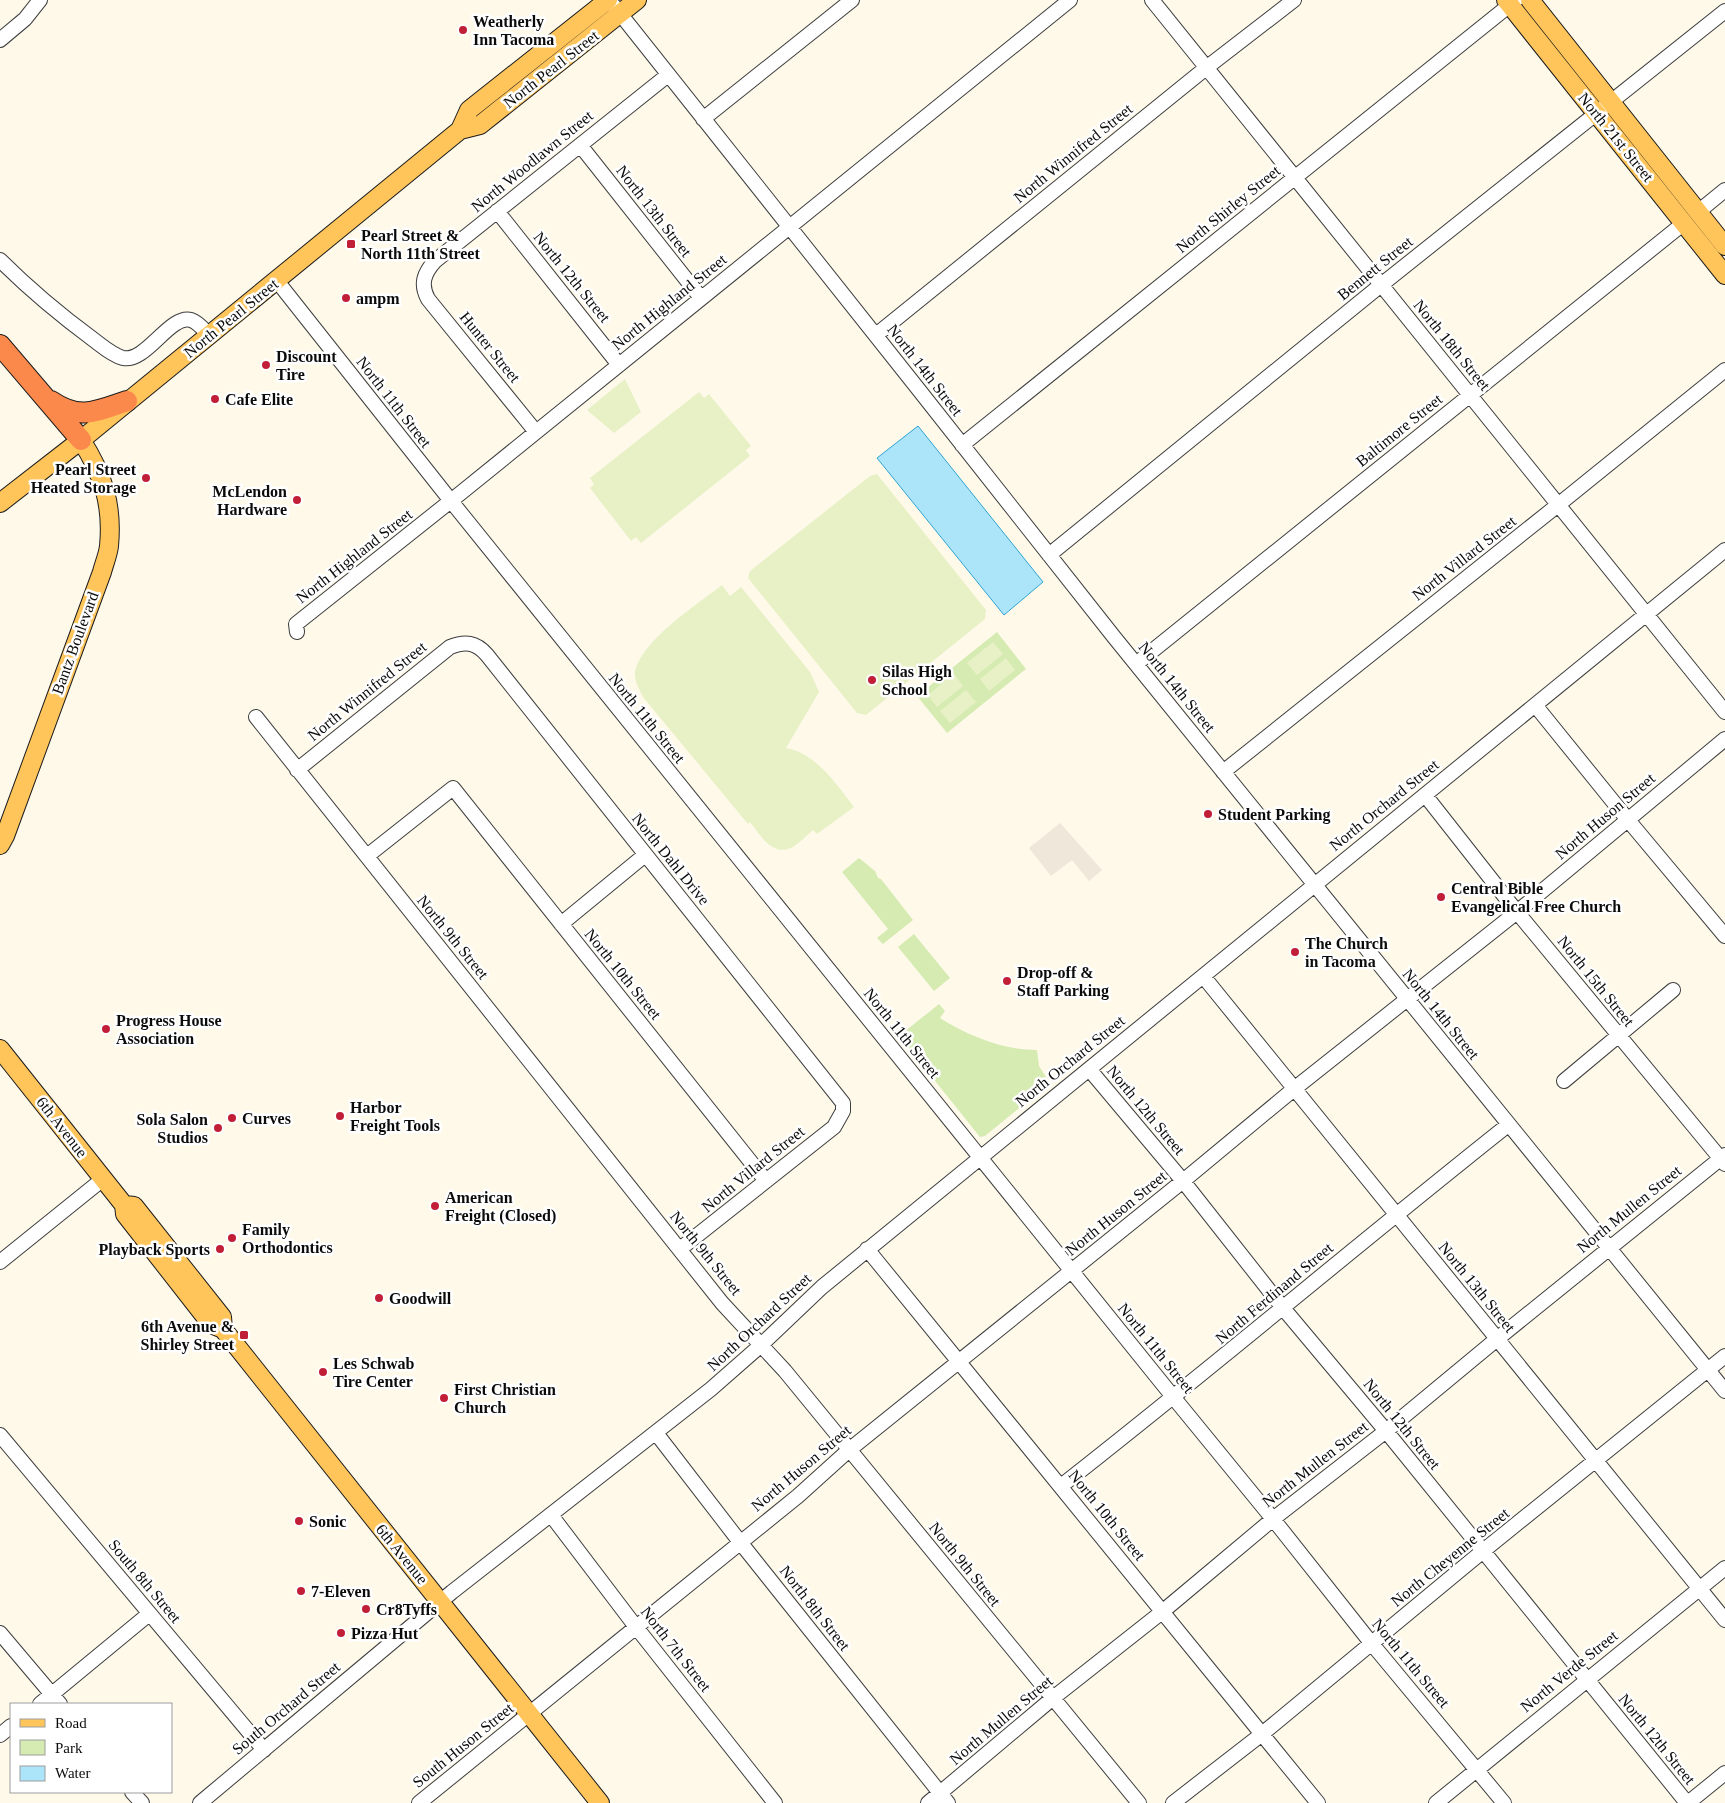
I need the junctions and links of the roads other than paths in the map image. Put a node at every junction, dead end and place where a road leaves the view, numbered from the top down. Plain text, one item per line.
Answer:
1 (40, 0) edge
2 (608, 0) edge
3 (637, 0) edge
4 (852, 0) edge
5 (1070, 0) edge
6 (1152, 0) edge
7 (1294, 0) edge
8 (1530, 0) edge
9 (1511, 2) edge
10 (1725, 11) edge
11 (620, 14) junction
12 (0, 40) edge
13 (1206, 68) junction
14 (668, 75) junction
15 (1604, 109) junction
16 (703, 119) junction
17 (460, 130) junction
18 (580, 145) junction
19 (1295, 178) junction
20 (1725, 190) edge
21 (497, 211) junction
22 (1698, 212) junction
23 (1684, 223) junction
24 (790, 227) junction
25 (1725, 246) edge
26 (0, 260) edge
27 (1725, 275) edge
28 (276, 281) junction
29 (423, 281) joint
30 (1381, 285) junction
31 (701, 298) junction
32 (209, 335) junction
33 (876, 335) junction
34 (0, 345) edge
35 (619, 365) junction
36 (1725, 370) edge
37 (40, 392) junction
38 (1470, 396) junction
39 (127, 401) junction
40 (536, 432) junction
41 (80, 440) junction
42 (962, 445) junction
43 (450, 501) junction
44 (0, 503) edge
45 (1558, 505) junction
46 (1725, 550) edge
47 (1049, 555) junction
48 (1646, 614) junction
49 (297, 632) dead end
50 (460, 643) joint
51 (1136, 664) junction
52 (1536, 705) junction
53 (1725, 712) edge
54 (256, 717) dead end
55 (1725, 739) edge
56 (297, 770) junction
57 (1223, 772) junction
58 (1425, 794) junction
59 (1628, 820) junction
60 (0, 845) edge
61 (645, 855) junction
62 (367, 856) junction
63 (1314, 885) junction
64 (1517, 912) junction
65 (561, 924) junction
66 (1725, 936) edge
67 (1202, 976) junction
68 (1673, 990) dead end
69 (1406, 1000) junction
70 (1618, 1036) junction
71 (3, 1060) edge
72 (1089, 1069) junction
73 (1564, 1081) dead end
74 (1294, 1089) junction
75 (843, 1112) joint
76 (1508, 1125) junction
77 (980, 1158) junction
78 (1723, 1159) edge
79 (103, 1179) junction
80 (766, 1181) junction
81 (1183, 1181) junction
82 (1396, 1215) junction
83 (1609, 1248) junction
84 (867, 1249) junction
85 (680, 1250) junction
86 (0, 1262) edge
87 (1071, 1270) junction
88 (1283, 1308) junction
89 (1497, 1338) junction
90 (760, 1346) junction
91 (1725, 1356) edge
92 (959, 1361) junction
93 (1708, 1370) junction
94 (1725, 1391) edge
95 (1174, 1398) junction
96 (1386, 1431) junction
97 (656, 1433) junction
98 (0, 1435) edge
99 (849, 1450) junction
100 (1596, 1461) junction
101 (1061, 1486) junction
102 (551, 1515) junction
103 (1273, 1519) junction
104 (740, 1542) junction
105 (1483, 1551) junction
106 (1725, 1568) edge
107 (1699, 1588) junction
108 (440, 1602) junction
109 (1162, 1612) junction
110 (149, 1614) junction
111 (1725, 1620) edge
112 (636, 1627) junction
113 (0, 1632) edge
114 (1372, 1644) junction
115 (1586, 1679) junction
116 (1053, 1698) junction
117 (56, 1699) edge
118 (43, 1703) edge
119 (529, 1713) junction
120 (10, 1727) edge
121 (1262, 1734) junction
122 (0, 1735) edge
123 (264, 1750) junction
124 (1477, 1770) junction
125 (1725, 1773) edge
126 (133, 1793) edge
127 (944, 1798) edge
128 (423, 1802) edge
129 (142, 1803) edge
130 (200, 1803) edge
131 (600, 1803) edge
132 (775, 1803) edge
133 (928, 1803) edge
134 (1139, 1803) edge
135 (1173, 1803) edge
136 (1318, 1803) edge
137 (1436, 1803) edge
138 (1504, 1803) edge
139 (1688, 1803) edge

1 - 12 street
2 - 11 street, North 14th Street
2 - 17 main road, North Pearl Street
3 - 11 main road, North Pearl Street
4 - 16 street
5 - 24 street, North Highland Street
6 - 13 street, North 18th Street
7 - 13 street, North Winnifred Street
8 - 15 main road, North 21st Street
9 - 15 main road, North 21st Street
9 - 19 street, North Shirley Street
10 - 15 street, Bennett Street
11 - 14 street, North 14th Street
11 - 17 main road, North Pearl Street
13 - 19 street, North 18th Street
13 - 33 street, North Winnifred Street
14 - 16 street, North 14th Street
14 - 18 street, North Woodlawn Street
15 - 22 main road, North 21st Street
15 - 23 main road, North 21st Street
15 - 30 street, Bennett Street
16 - 24 street, North 14th Street
17 - 28 main road, North Pearl Street
18 - 21 street, North Woodlawn Street
18 - 31 street, North 13th Street
19 - 30 street, North 18th Street
19 - 42 street, North Shirley Street
20 - 22 street
21 - 29 street, North Woodlawn Street
21 - 35 street, North 12th Street
22 - 25 main road, North 21st Street
23 - 27 main road, North 21st Street
23 - 38 street, Baltimore Street
24 - 31 street, North Highland Street
24 - 33 street, North 14th Street
26 - 32 street
28 - 32 main road, North Pearl Street
28 - 43 street, North 11th Street
29 - 40 street, Hunter Street
30 - 38 street, North 18th Street
30 - 47 street, Bennett Street
31 - 35 street, North Highland Street
32 - 39 main road, North Pearl Street
33 - 42 street, North 14th Street
34 - 37 highway
35 - 40 street, North Highland Street
36 - 45 street, North Villard Street
37 - 39 highway
37 - 41 highway
38 - 45 street, North 18th Street
38 - 51 street, Baltimore Street
39 - 41 main road, North Pearl Street
40 - 43 street, North Highland Street
41 - 44 main road, North Pearl Street
41 - 60 main road, Bantz Boulevard
42 - 47 street, North 14th Street
43 - 49 street, North Highland Street
43 - 77 street, North 11th Street
45 - 48 street, North 18th Street
45 - 57 street, North Villard Street
46 - 48 street, North Orchard Street
47 - 51 street, North 14th Street
48 - 52 street, North Orchard Street
48 - 53 street, North 18th Street
50 - 56 street, North Winnifred Street
50 - 61 street, North Dahl Drive
51 - 57 street, North 14th Street
52 - 58 street, North Orchard Street
52 - 59 street
54 - 56 street, North 9th Street
55 - 59 street, North Huson Street
56 - 62 street, North 9th Street
57 - 63 street, North 14th Street
58 - 63 street, North Orchard Street
58 - 64 street, North 15th Street
59 - 64 street, North Huson Street
59 - 66 street
61 - 65 street
61 - 75 street, North Dahl Drive
62 - 65 street, North 10th Street
62 - 85 street, North 9th Street
63 - 67 street, North Orchard Street
63 - 69 street, North 14th Street
64 - 69 street, North Huson Street
64 - 70 street, North 15th Street
65 - 80 street, North 10th Street
67 - 72 street, North Orchard Street
67 - 74 street, North 13th Street
68 - 70 street
69 - 74 street, North Huson Street
69 - 76 street, North 14th Street
70 - 73 street
70 - 78 street, North 15th Street
71 - 79 main road, 6th Avenue
72 - 77 street, North Orchard Street
72 - 81 street, North 12th Street
74 - 81 street, North Huson Street
74 - 82 street, North 13th Street
75 - 80 street, North Villard Street
76 - 82 street, North Ferdinand Street
76 - 83 street, North 14th Street
77 - 84 street, North Orchard Street
77 - 87 street, North 11th Street
78 - 83 street, North Mullen Street
79 - 86 street
79 - 108 main road, 6th Avenue
80 - 85 street, North Villard Street
81 - 87 street, North Huson Street
81 - 88 street, North 12th Street
82 - 88 street, North Ferdinand Street
82 - 89 street, North 13th Street
83 - 89 street, North Mullen Street
83 - 93 street, North 14th Street
84 - 90 street, North Orchard Street
84 - 92 street, North 10th Street
85 - 90 street, North 9th Street
87 - 92 street, North Huson Street
87 - 95 street, North 11th Street
88 - 95 street, North Ferdinand Street
88 - 96 street, North 12th Street
89 - 96 street, North Mullen Street
89 - 100 street, North 13th Street
90 - 97 street, North Orchard Street
90 - 99 street, North 9th Street
91 - 93 street, North Cheyenne Street
92 - 99 street, North Huson Street
92 - 101 street, North 10th Street
93 - 94 street, North 14th Street
93 - 100 street, North Cheyenne Street
95 - 101 street, North Ferdinand Street
95 - 103 street, North 11th Street
96 - 103 street, North Mullen Street
96 - 105 street, North 12th Street
97 - 102 street, North Orchard Street
97 - 104 street, North 8th Street
98 - 110 street, South 8th Street
99 - 104 street, North Huson Street
99 - 116 street, North 9th Street
100 - 105 street, North Cheyenne Street
100 - 107 street, North 13th Street
101 - 109 street, North 10th Street
102 - 108 street, North Orchard Street
102 - 112 street, North 7th Street
103 - 109 street, North Mullen Street
103 - 114 street, North 11th Street
104 - 112 street, North Huson Street
104 - 127 street, North 8th Street
105 - 114 street, North Cheyenne Street
105 - 115 street, North 12th Street
106 - 107 street, North Verde Street
107 - 111 street, North 13th Street
107 - 115 street, North Verde Street
108 - 119 main road, 6th Avenue
108 - 123 street, South Orchard Street
109 - 116 street, North Mullen Street
109 - 121 street, North 10th Street
110 - 117 street
110 - 123 street, South 8th Street
112 - 119 street, North Huson Street
112 - 132 street, North 7th Street
113 - 117 street
114 - 121 street, North Cheyenne Street
114 - 124 street, North 11th Street
115 - 124 street, North Verde Street
115 - 139 street, North 12th Street
116 - 127 street, North Mullen Street
116 - 134 street, North 9th Street
117 - 118 street
119 - 128 street, South Huson Street
119 - 131 main road, 6th Avenue
120 - 122 street
121 - 135 street, North Cheyenne Street
121 - 136 street, North 10th Street
123 - 130 street, South Orchard Street
124 - 137 street, North Verde Street
124 - 138 street, North 11th Street
125 - 139 street
126 - 129 street
127 - 133 street, North Mullen Street

